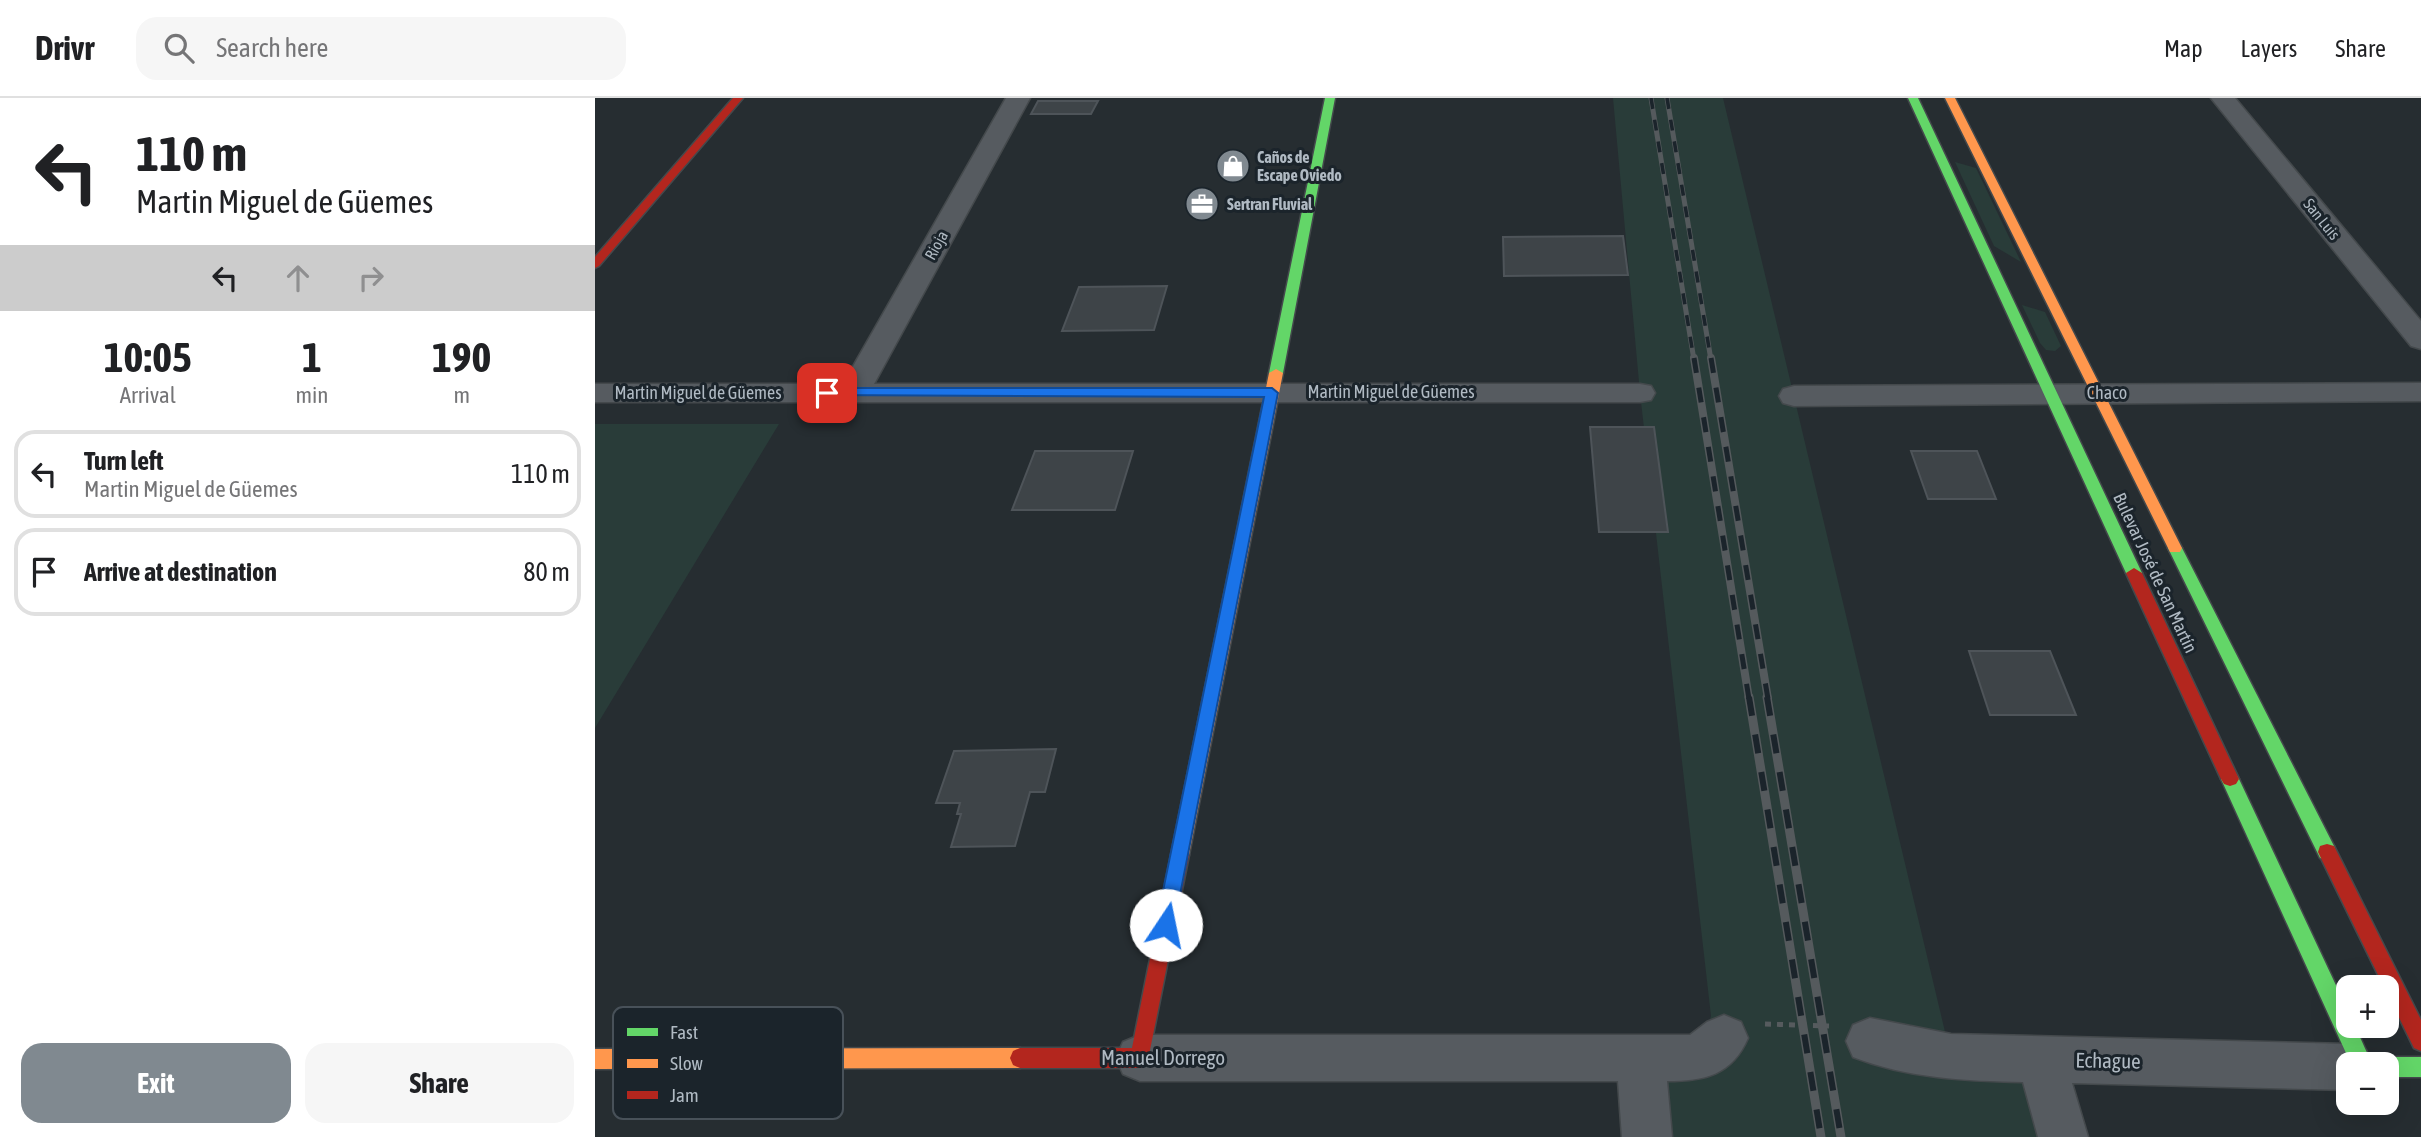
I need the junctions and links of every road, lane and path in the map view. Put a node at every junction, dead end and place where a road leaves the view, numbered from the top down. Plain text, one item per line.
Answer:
1 (738, 98) edge
2 (1018, 98) edge
3 (1330, 98) edge
4 (1913, 98) edge
5 (1950, 98) edge
6 (2223, 98) edge
7 (595, 264) edge
8 (2421, 340) edge
9 (2421, 392) edge
10 (595, 393) edge
11 (853, 393) junction
12 (1272, 393) junction
13 (1640, 393) dead end
14 (2098, 393) junction
15 (2051, 394) junction
16 (1794, 396) dead end
17 (1724, 1038) joint
18 (1870, 1041) joint
19 (2421, 1041) edge
20 (2356, 1052) edge
21 (1140, 1058) junction
22 (595, 1059) edge
23 (613, 1059) edge
24 (843, 1059) edge
25 (1641, 1059) junction
26 (2041, 1059) junction
27 (2336, 1067) edge
28 (2399, 1067) edge
29 (2421, 1067) edge
30 (1647, 1137) edge
31 (2063, 1137) edge

1 - 7 street
2 - 11 street, Rioja
3 - 12 street
4 - 15 street, Bulevar José de San Martín
5 - 14 street, Bulevar José de San Martín
6 - 8 street, San Luis
9 - 14 street, Chaco
10 - 11 street, Martin Miguel de Güemes
11 - 12 street, Martin Miguel de Güemes
12 - 13 street, Martin Miguel de Güemes
12 - 21 street
14 - 15 street, Chaco
14 - 19 street, Bulevar José de San Martín
15 - 16 street, Chaco
15 - 20 street, Bulevar José de San Martín
17 - 18 path
17 - 25 street, Manuel Dorrego
18 - 26 street, Echague
21 - 24 street, Manuel Dorrego
21 - 25 street, Manuel Dorrego
22 - 23 street, Manuel Dorrego
25 - 30 street
26 - 27 street, Echague
26 - 31 street
28 - 29 street

